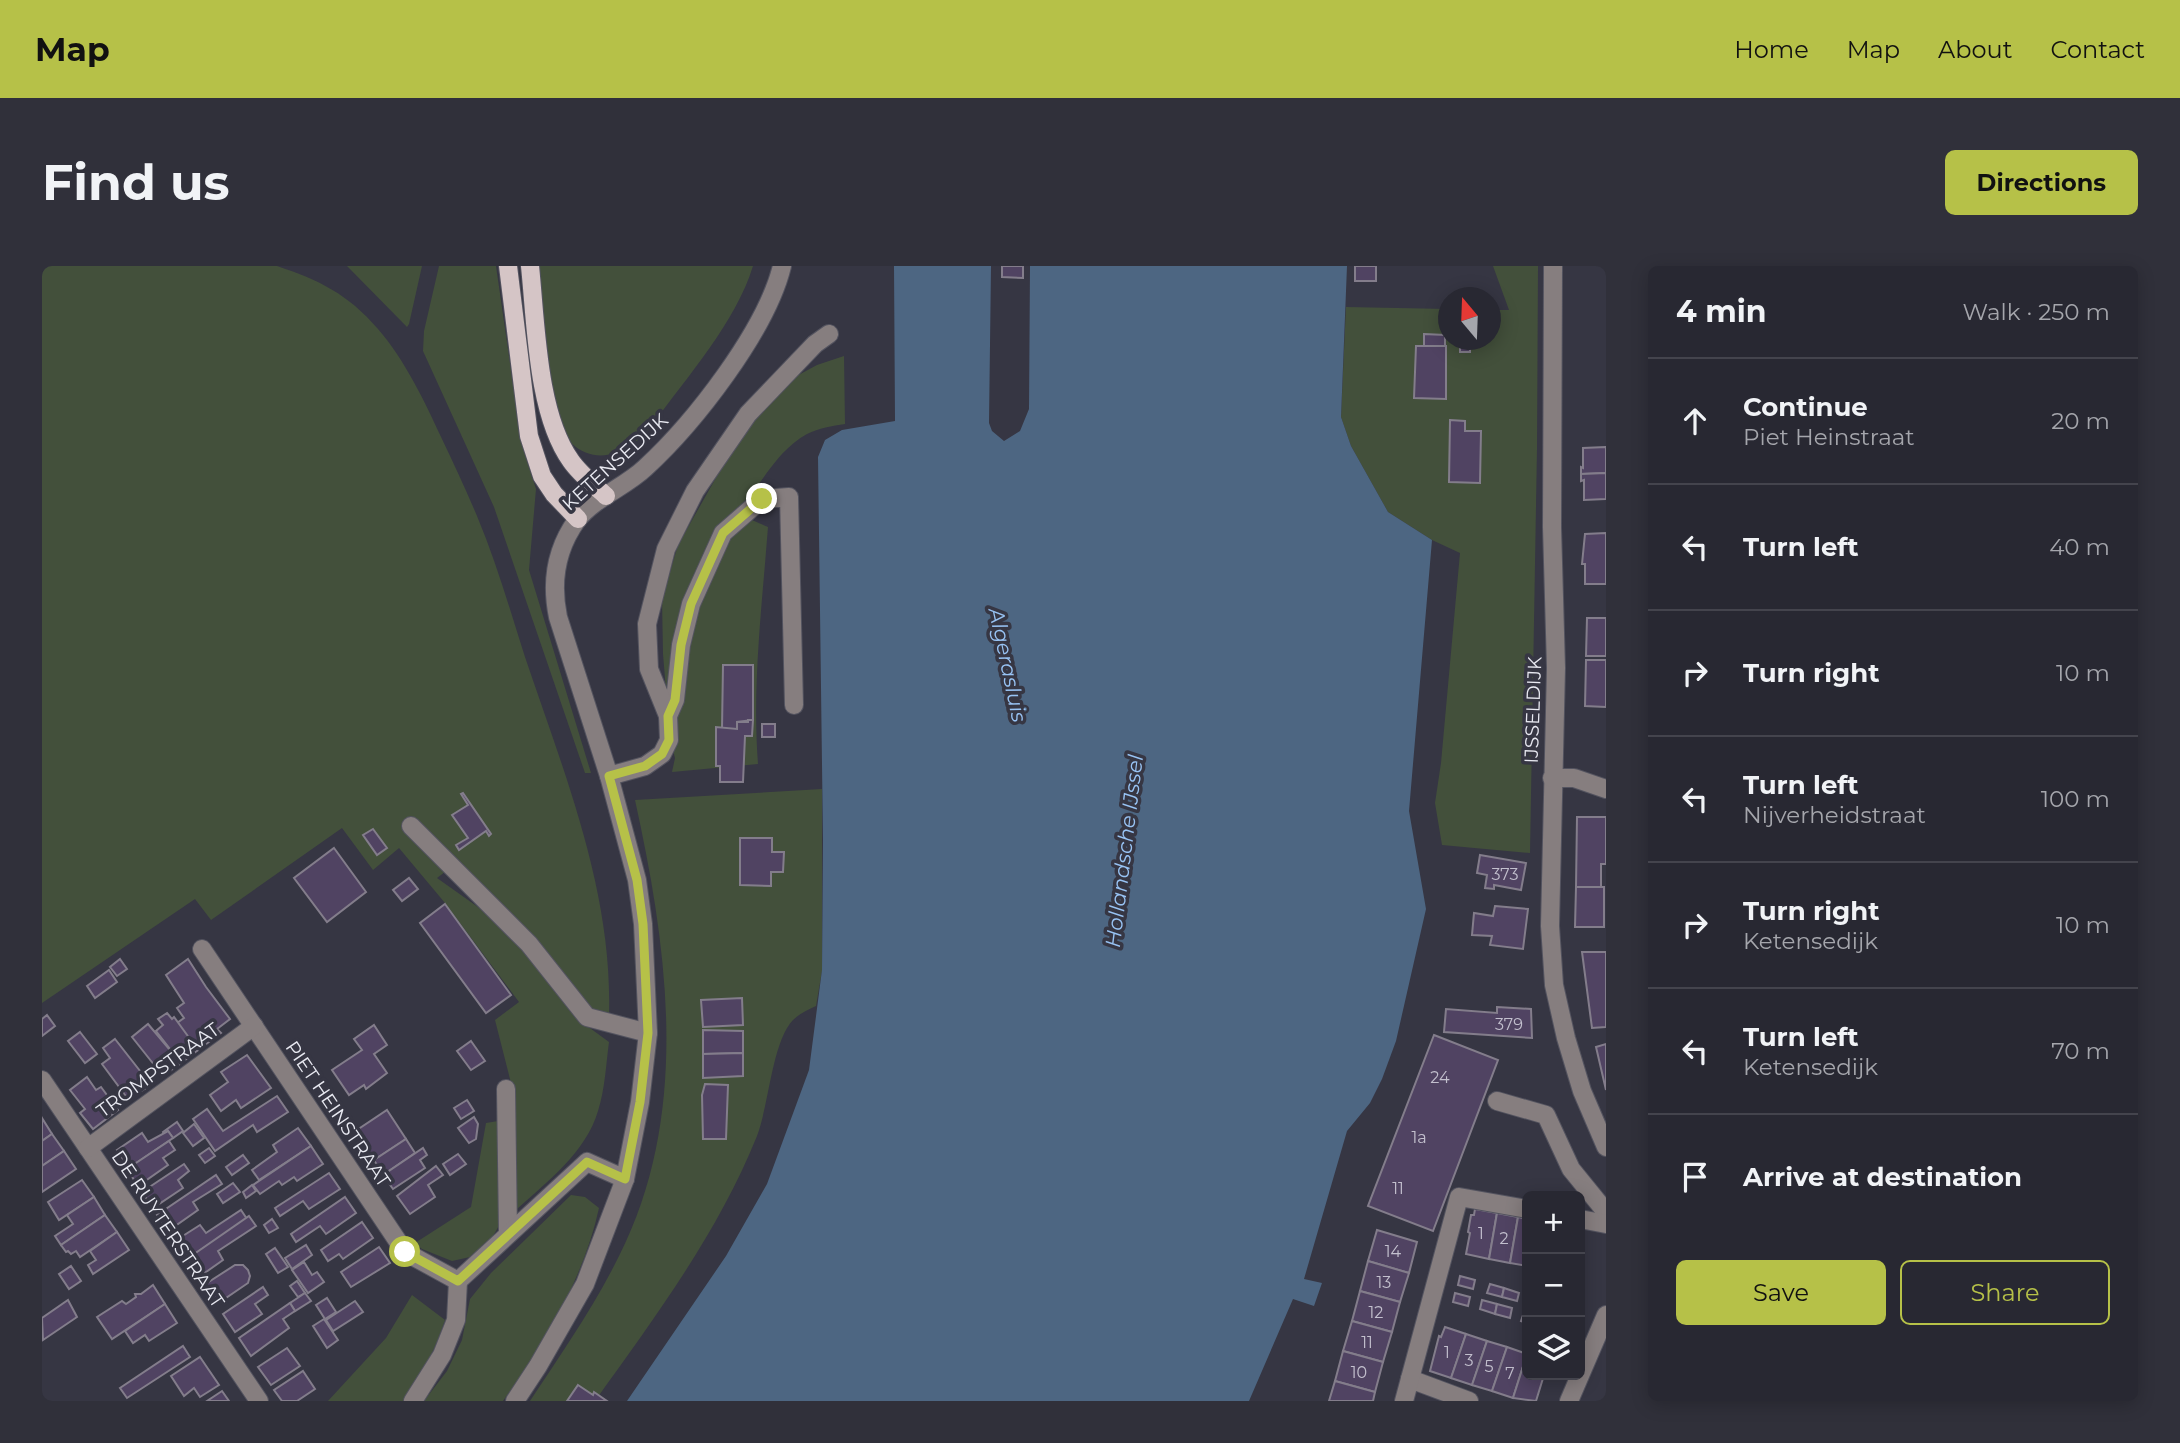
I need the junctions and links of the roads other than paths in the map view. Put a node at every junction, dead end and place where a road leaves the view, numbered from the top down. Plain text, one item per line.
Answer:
1 (508, 266) edge
2 (530, 266) edge
3 (782, 266) edge
4 (1553, 266) edge
5 (829, 334) dead end
6 (606, 496) junction
7 (578, 519) junction
8 (794, 705) dead end
9 (668, 716) junction
10 (609, 776) junction
11 (1552, 778) junction
12 (1606, 789) edge
13 (411, 826) dead end
14 (202, 949) dead end
15 (254, 1026) junction
16 (648, 1033) junction
17 (42, 1080) edge
18 (506, 1089) dead end
19 (1497, 1101) dead end
20 (1606, 1147) edge
21 (88, 1148) junction
22 (625, 1179) junction
23 (1522, 1208) edge
24 (1606, 1212) edge
25 (1585, 1220) edge
26 (1606, 1224) edge
27 (508, 1233) junction
28 (458, 1281) junction
29 (1606, 1315) edge
30 (1410, 1379) junction
31 (259, 1401) edge
32 (413, 1401) edge
33 (515, 1401) edge
34 (1404, 1401) edge
35 (1469, 1401) edge
36 (1569, 1401) edge

1 - 7 main road
2 - 6 main road
3 - 6 street, KETENSEDIJK
4 - 11 street, IJSSELDIJK
5 - 9 street
6 - 7 street, KETENSEDIJK
7 - 10 street, KETENSEDIJK
8 - 9 street
9 - 10 street
10 - 16 street, KETENSEDIJK
11 - 12 street
11 - 20 street, IJSSELDIJK
13 - 16 street
14 - 15 street, PIET HEINSTRAAT
15 - 21 street, TROMPSTRAAT
15 - 28 street, PIET HEINSTRAAT
16 - 22 street, KETENSEDIJK
17 - 21 street, DE RUYTERSTRAAT
18 - 27 street
19 - 24 street
21 - 31 street, DE RUYTERSTRAAT
22 - 27 street
22 - 33 street, KETENSEDIJK
23 - 30 street
25 - 26 street
27 - 28 street
28 - 32 street
29 - 36 street
30 - 34 street
30 - 35 street

